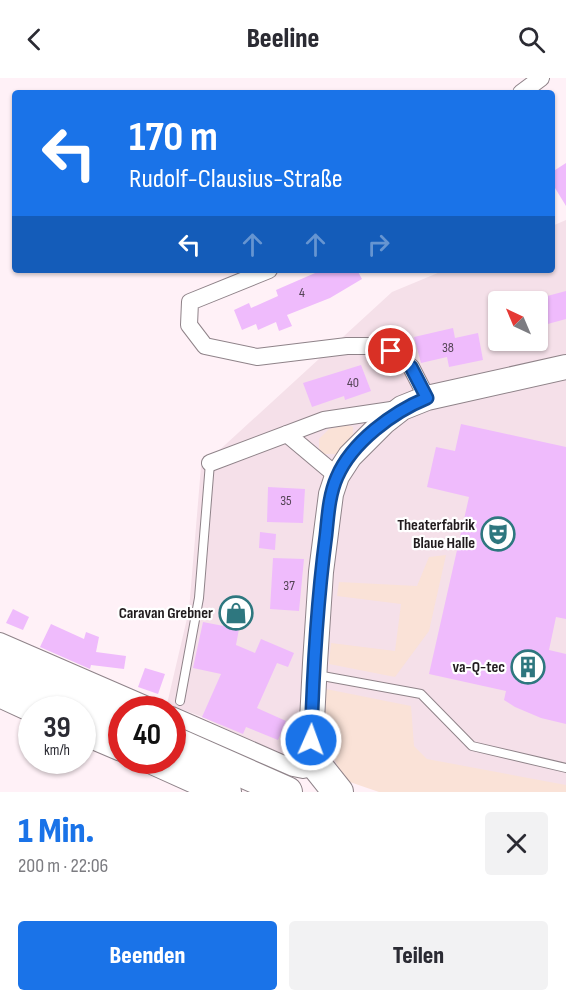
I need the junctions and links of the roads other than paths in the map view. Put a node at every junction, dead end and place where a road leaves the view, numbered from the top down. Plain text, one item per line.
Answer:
1 (541, 78) edge
2 (525, 90) edge
3 (262, 273) edge
4 (566, 367) edge
5 (427, 398) junction
6 (402, 408) junction
7 (287, 434) junction
8 (210, 463) joint
9 (337, 476) junction
10 (0, 641) edge
11 (0, 663) edge
12 (314, 675) junction
13 (0, 692) edge
14 (127, 696) edge
15 (179, 696) edge
16 (18, 700) edge
17 (108, 712) edge
18 (186, 713) edge
19 (186, 747) edge
20 (318, 767) junction
21 (566, 768) edge
22 (186, 774) edge
23 (226, 792) edge
24 (287, 792) edge
25 (338, 792) edge

1 - 2 street
3 - 5 street
4 - 5 street
5 - 6 street
6 - 7 street
6 - 9 street
7 - 8 street
7 - 9 street
8 - 15 lane
9 - 12 street
10 - 14 street
11 - 17 highway
12 - 20 street
12 - 21 lane
13 - 16 highway
18 - 20 street
19 - 24 highway
20 - 25 highway
22 - 23 highway

